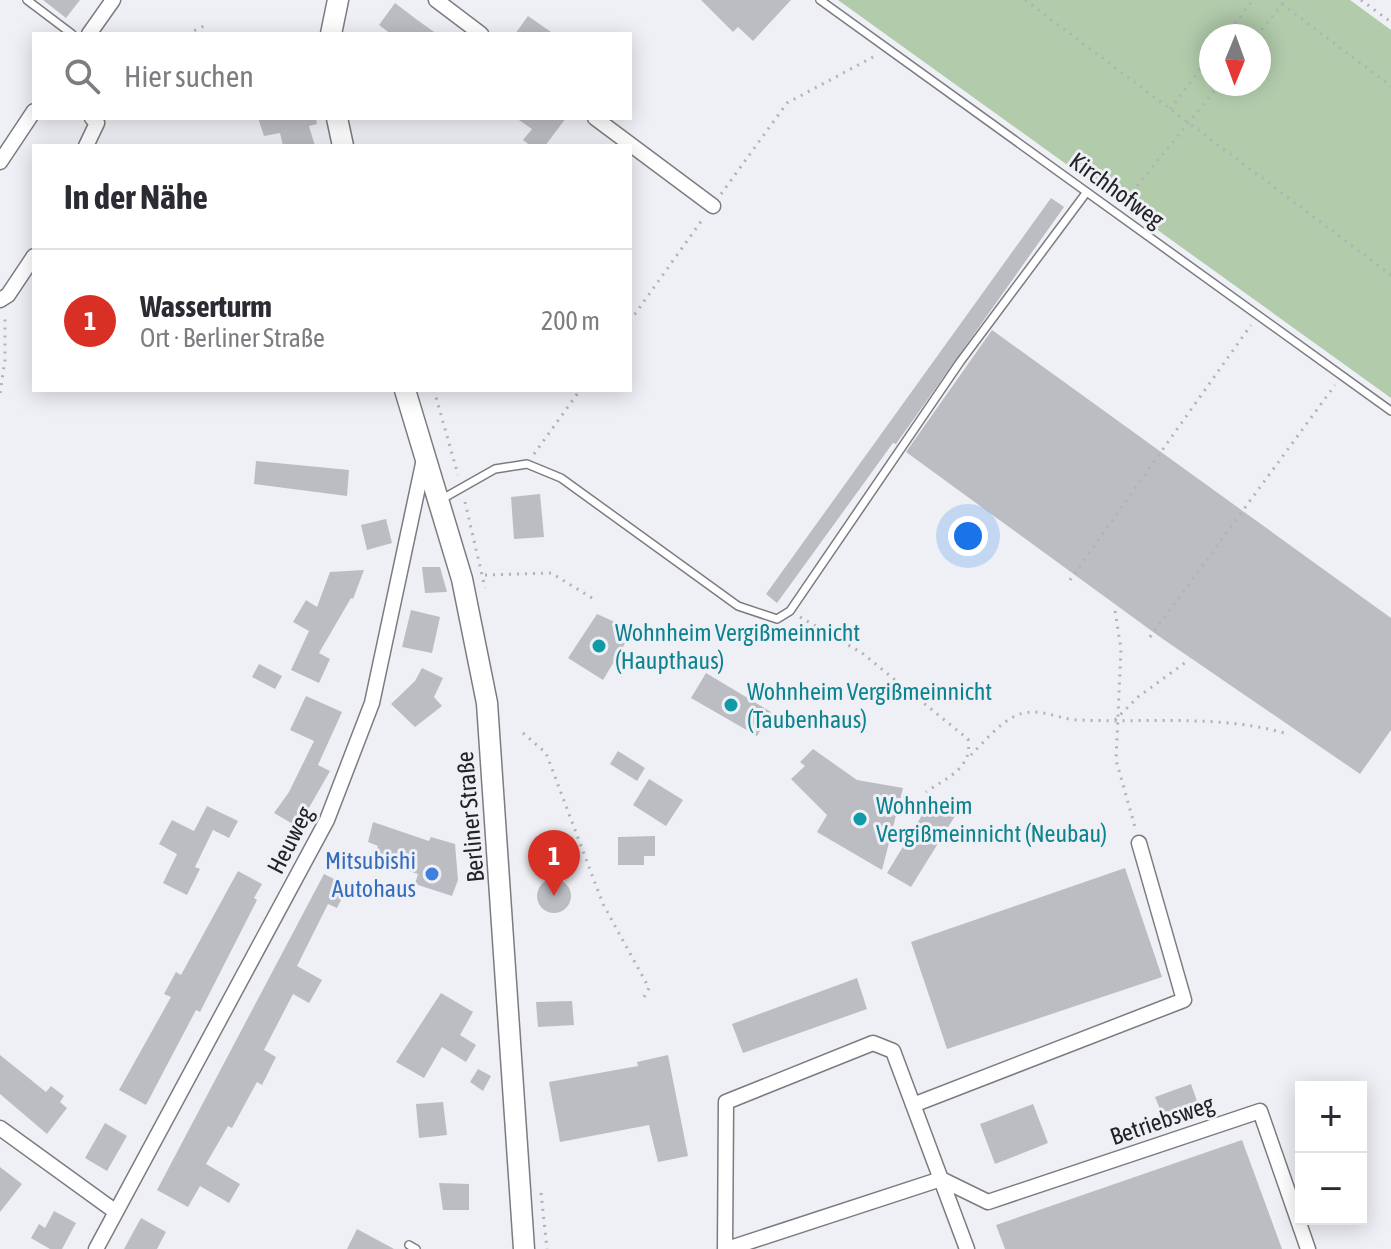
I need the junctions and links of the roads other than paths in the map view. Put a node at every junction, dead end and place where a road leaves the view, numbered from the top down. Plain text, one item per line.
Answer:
1 (27, 0) edge
2 (113, 0) edge
3 (338, 0) edge
4 (436, 0) edge
5 (820, 0) edge
6 (69, 32) edge
7 (90, 32) edge
8 (331, 32) edge
9 (478, 32) edge
10 (32, 114) edge
11 (94, 120) edge
12 (337, 120) edge
13 (598, 120) edge
14 (87, 144) edge
15 (343, 144) edge
16 (630, 144) edge
17 (632, 146) edge
18 (0, 162) edge
19 (1086, 193) junction
20 (713, 206) road end
21 (32, 259) edge
22 (4, 297) edge
23 (406, 392) edge
24 (1391, 411) edge
25 (424, 459) junction
26 (437, 502) junction
27 (1139, 843) road end
28 (913, 1105) junction
29 (0, 1128) edge
30 (941, 1179) junction
31 (116, 1212) junction
32 (101, 1247) edge
33 (524, 1249) edge
34 (726, 1249) edge
35 (967, 1249) edge
36 (1308, 1249) edge

1 - 6 lane
2 - 7 street
3 - 8 main road
4 - 9 street
5 - 19 lane, Kirchhofweg
10 - 18 street
11 - 14 street
12 - 15 main road
13 - 16 street
17 - 20 street
19 - 24 lane, Kirchhofweg
19 - 26 lane
21 - 22 street
23 - 25 main road, Berliner Straße
25 - 26 main road, Berliner Straße
25 - 31 street, Heuweg
26 - 33 main road, Berliner Straße
27 - 28 street
28 - 30 street
28 - 34 street
29 - 31 street
30 - 34 street
30 - 35 street
30 - 36 street, Betriebsweg
31 - 32 street, Heuweg

